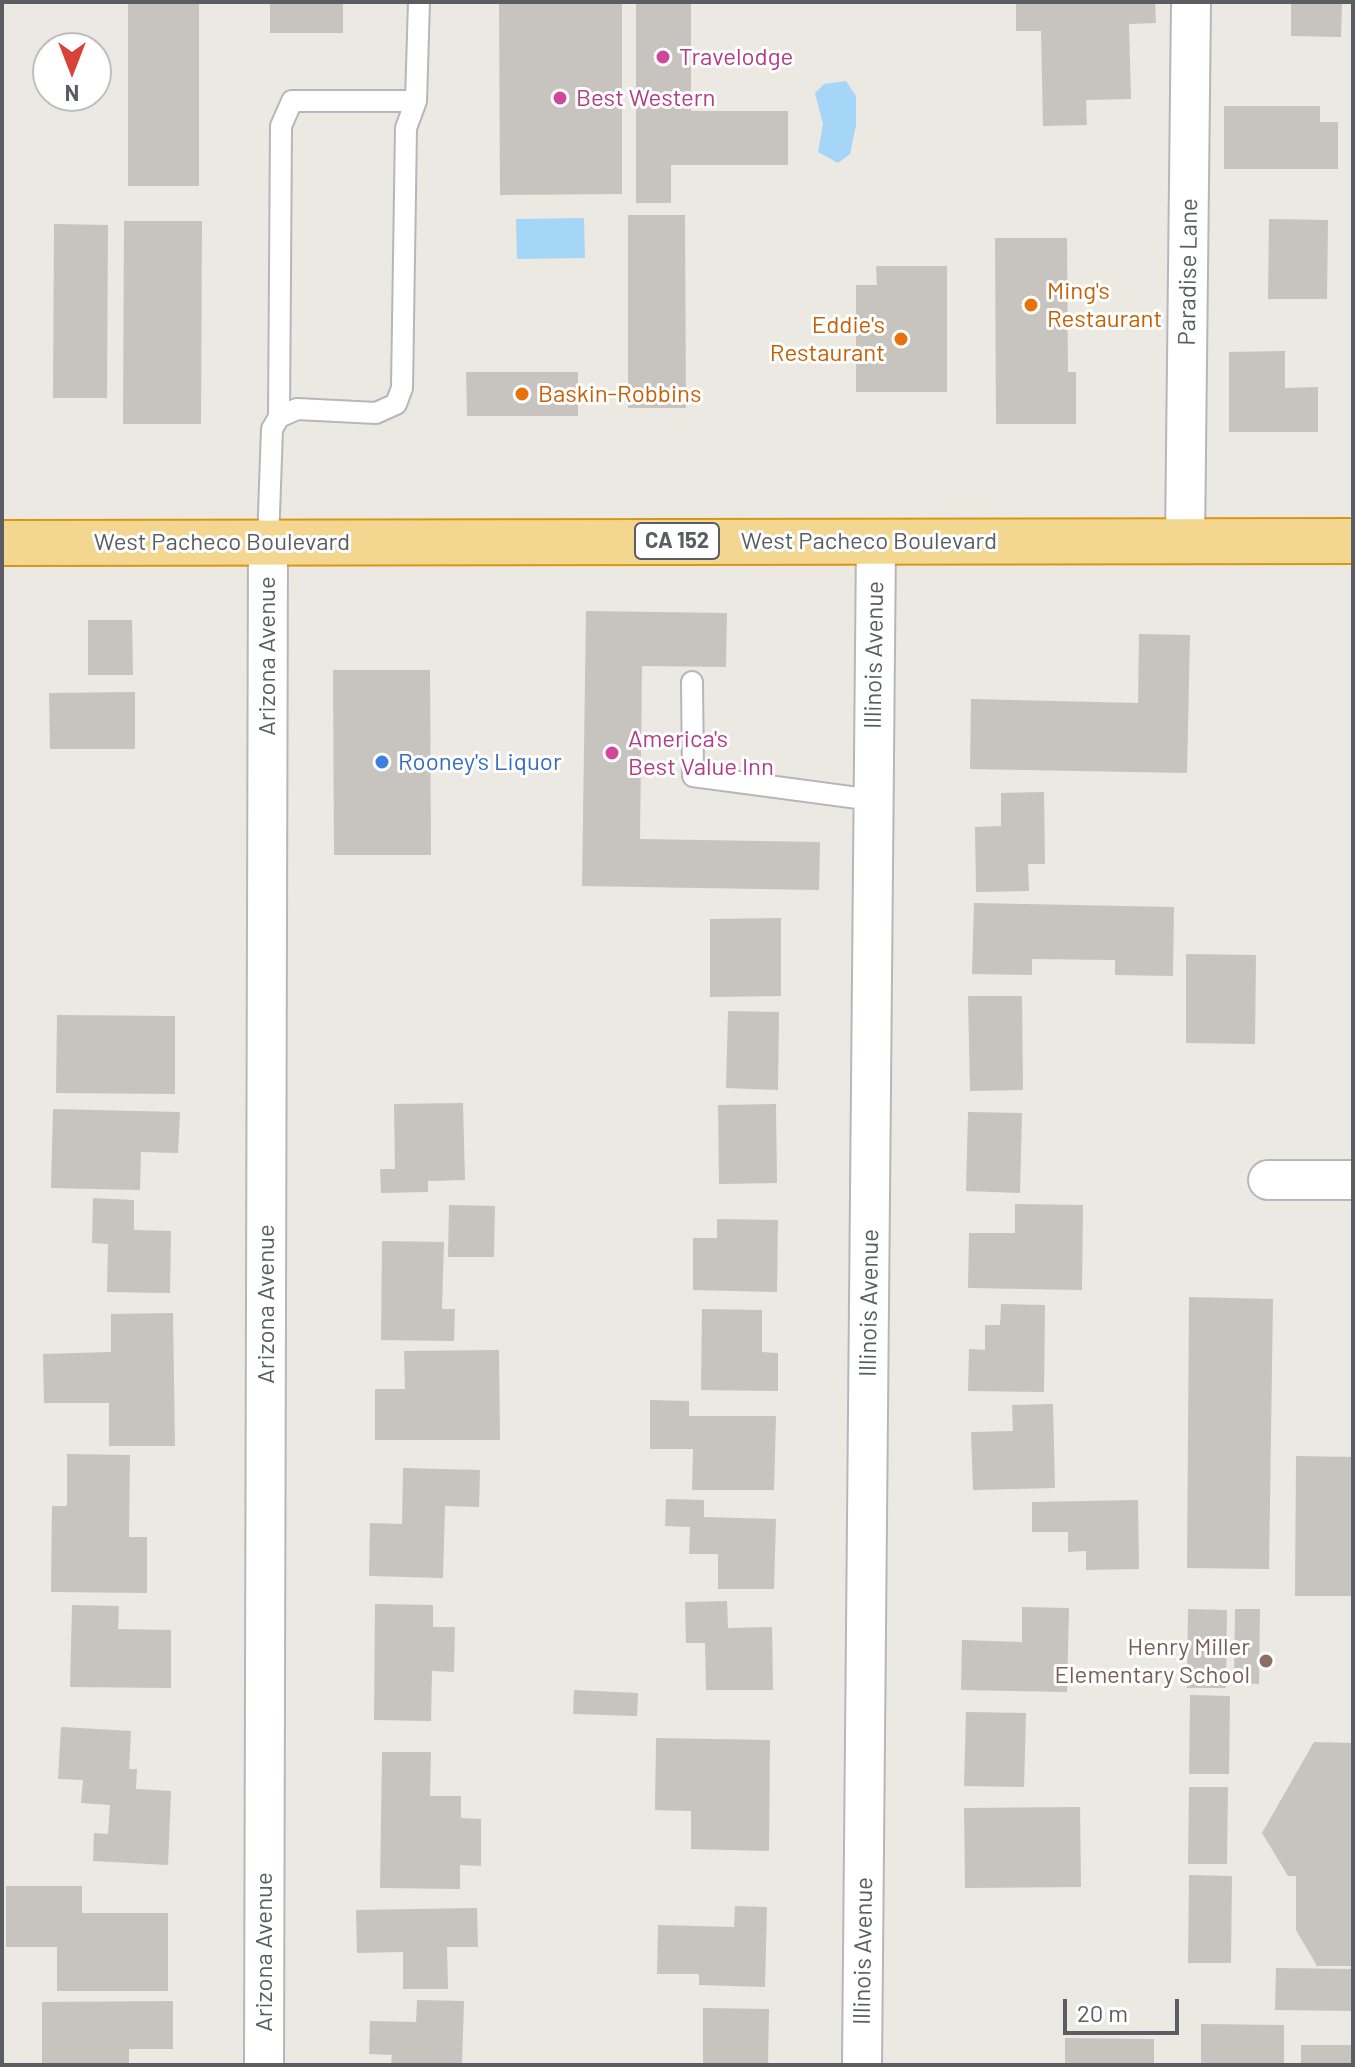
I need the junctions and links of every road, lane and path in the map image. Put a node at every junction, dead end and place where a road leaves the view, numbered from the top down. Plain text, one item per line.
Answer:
1 (419, 2) edge
2 (1191, 2) edge
3 (416, 101) junction
4 (279, 417) junction
5 (876, 541) junction
6 (1185, 541) junction
7 (1353, 541) edge
8 (268, 542) junction
9 (2, 543) edge
10 (692, 682) dead end
11 (873, 800) junction
12 (1268, 1180) dead end
13 (1353, 1180) edge
14 (264, 2065) edge
15 (862, 2065) edge

1 - 3 lane
2 - 6 street, Paradise Lane
3 - 4 lane
3 - 4 lane
4 - 8 lane
5 - 6 highway, West Pacheco Boulevard / CA 152
5 - 8 highway, West Pacheco Boulevard / CA 152
5 - 11 street, Illinois Avenue
6 - 7 highway, West Pacheco Boulevard / CA 152
8 - 9 highway, West Pacheco Boulevard / CA 152
8 - 14 street, Arizona Avenue
10 - 11 lane
11 - 15 street, Illinois Avenue
12 - 13 street

